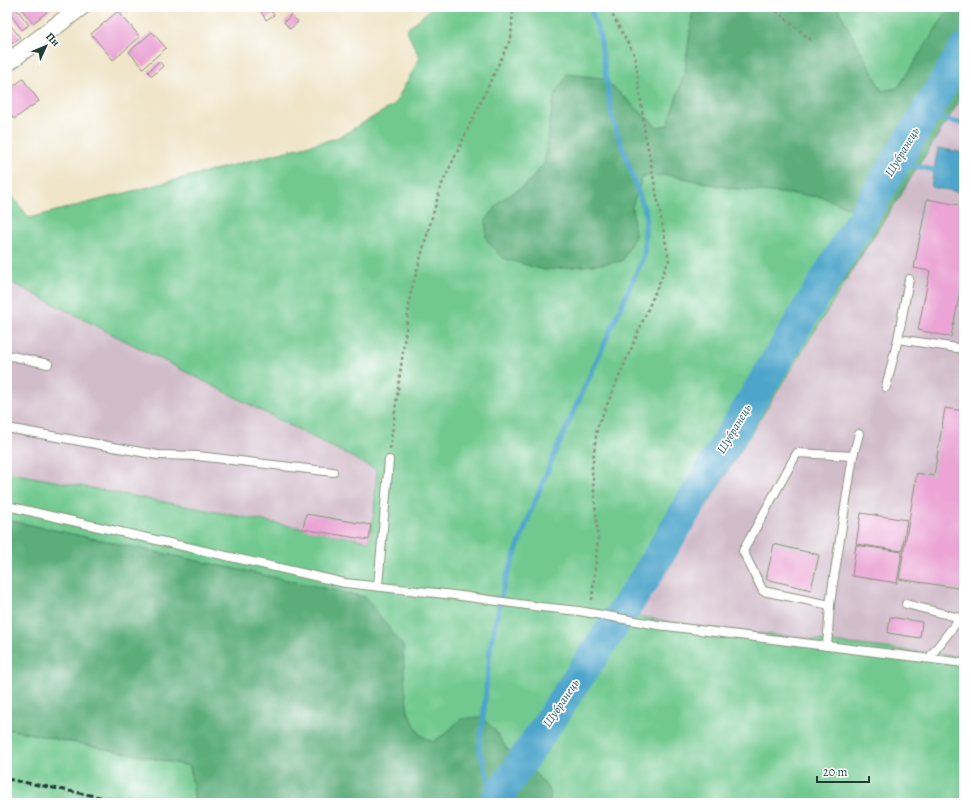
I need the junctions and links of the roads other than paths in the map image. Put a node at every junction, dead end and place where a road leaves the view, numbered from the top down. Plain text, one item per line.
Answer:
1 (81, 7) edge
2 (7, 63) edge
3 (909, 279) dead end
4 (898, 338) junction
5 (964, 349) edge
6 (7, 355) edge
7 (48, 364) dead end
8 (886, 387) dead end
9 (7, 428) edge
10 (859, 434) dead end
11 (854, 456) junction
12 (389, 460) road end
13 (333, 472) dead end
14 (7, 506) edge
15 (378, 586) junction
16 (906, 604) dead end
17 (830, 606) junction
18 (962, 618) edge
19 (827, 646) junction
20 (929, 658) junction
21 (964, 662) edge

1 - 2 street
3 - 4 lane
4 - 5 lane
4 - 8 lane
6 - 7 lane
9 - 13 lane
10 - 11 lane
11 - 17 lane
11 - 17 lane
12 - 15 lane
14 - 15 lane
15 - 19 lane
16 - 18 lane
17 - 19 lane
18 - 20 lane
19 - 20 lane
20 - 21 lane

